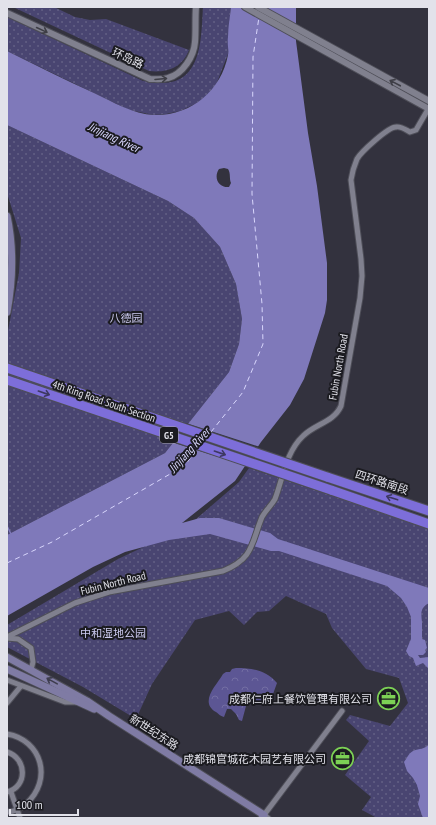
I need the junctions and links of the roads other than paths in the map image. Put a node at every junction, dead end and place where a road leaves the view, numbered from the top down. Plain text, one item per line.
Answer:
1 (196, 7) edge
2 (245, 7) edge
3 (258, 7) edge
4 (7, 13) edge
5 (312, 40) junction
6 (429, 101) edge
7 (429, 110) edge
8 (7, 216) edge
9 (7, 312) edge
10 (7, 368) edge
11 (7, 380) edge
12 (328, 477) joint
13 (429, 511) edge
14 (429, 524) edge
15 (7, 637) edge
16 (7, 657) edge
17 (7, 669) edge
18 (31, 670) junction
19 (7, 680) edge
20 (21, 686) junction
21 (78, 702) junction
22 (7, 704) edge
23 (342, 710) dead end
24 (109, 716) junction
25 (7, 734) edge
26 (7, 752) edge
27 (9, 792) edge
28 (17, 809) junction
29 (7, 812) edge
30 (265, 817) edge
31 (20, 818) edge

4 -> 1 street, 环岛路
2 - 5 street
3 - 5 street
6 -> 5 street
5 - 7 street
7 - 15 street, Fubin North Road
8 - 9 main road
10 - 12 highway, 4th Ring Road South Section / G5, bridge
11 -> 14 highway, 4th Ring Road South Section / G5, bridge
13 -> 12 highway, 四环路南段 / G5
15 - 18 street, Fubin North Road
16 - 18 main road, 新世纪东路
17 - 21 main road, 新世纪东路
24 -> 18 main road, 新世纪东路
19 - 20 street, 新世纪东路
20 - 21 street, 新世纪东路
20 - 22 street
21 - 24 main road, 新世纪东路
23 - 30 street
24 - 30 main road, 新世纪东路
25 - 28 street
26 - 27 street
27 - 28 street
28 - 29 street
28 - 31 street

